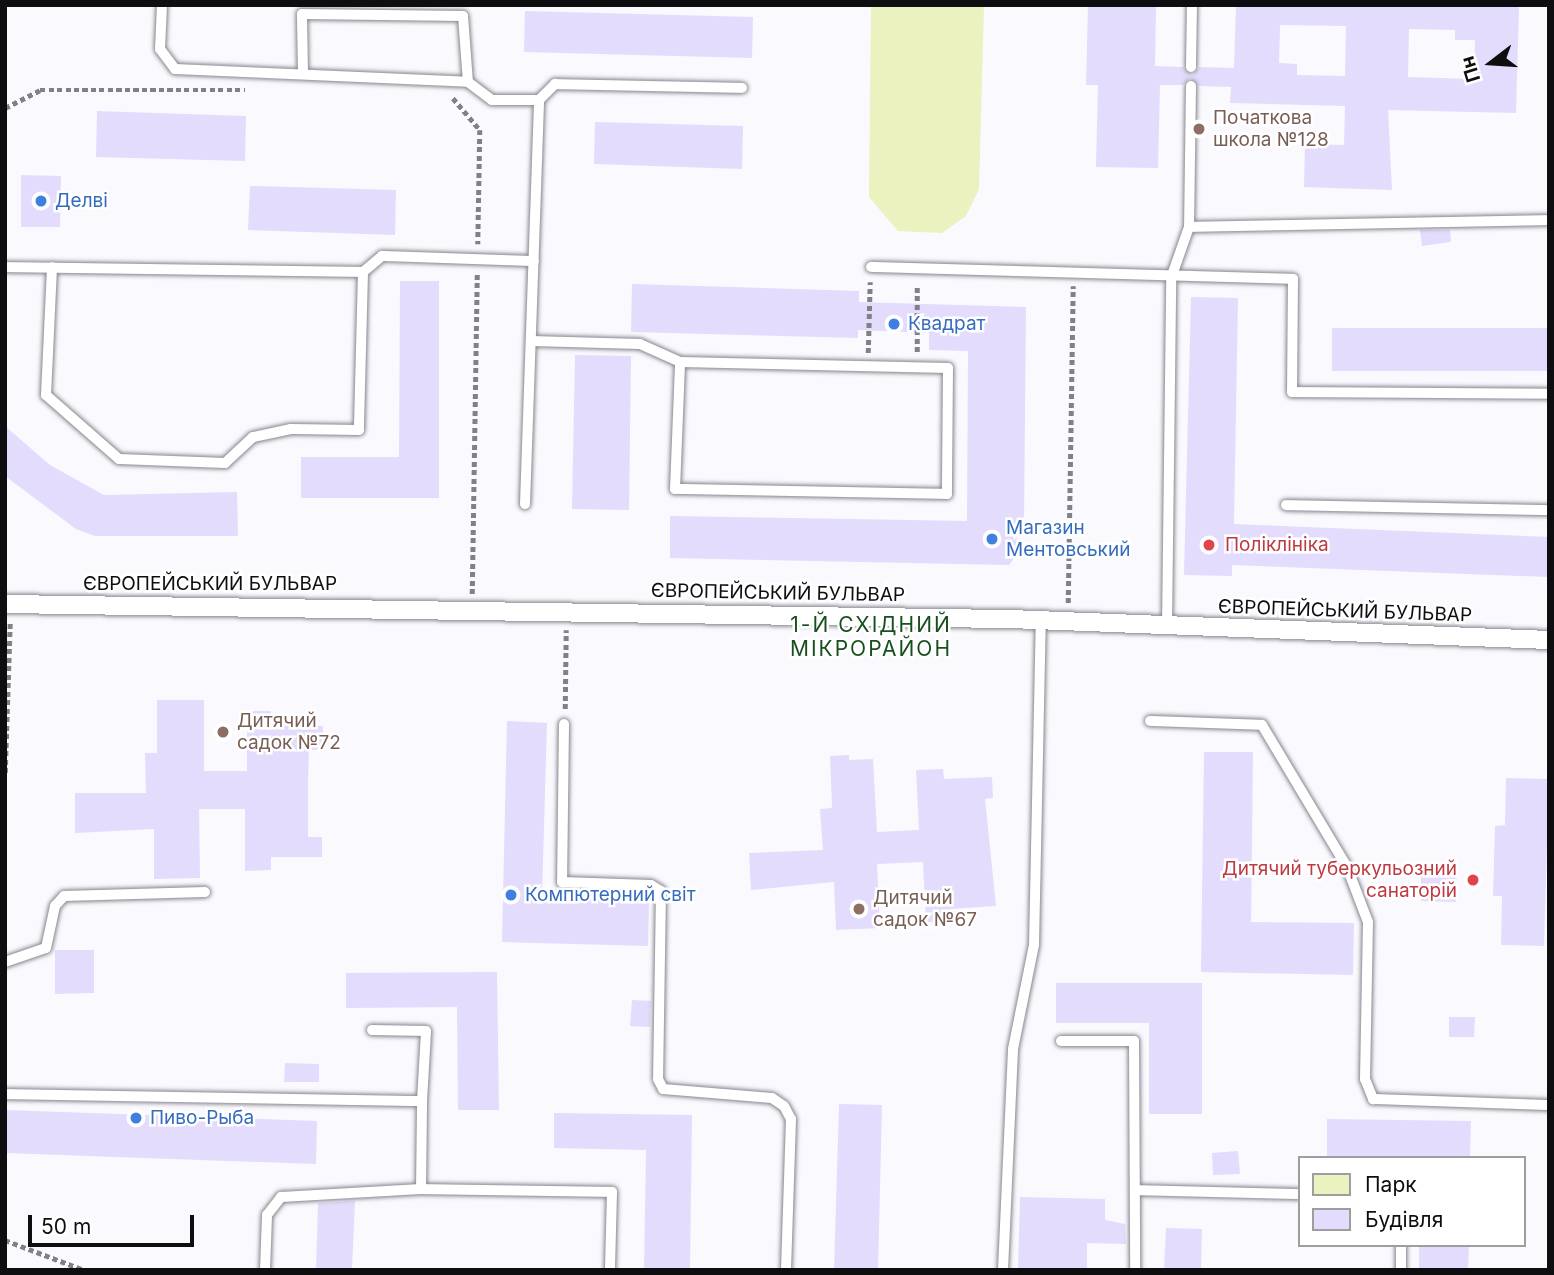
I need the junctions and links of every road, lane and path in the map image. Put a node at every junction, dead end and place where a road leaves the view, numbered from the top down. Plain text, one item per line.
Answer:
1 (162, 5) edge
2 (1192, 5) edge
3 (1191, 67) dead end
4 (303, 74) junction
5 (468, 82) junction
6 (1191, 86) dead end
7 (742, 88) dead end
8 (257, 90) dead end
9 (448, 91) dead end
10 (539, 100) junction
11 (5, 108) edge
12 (1549, 220) edge
13 (1189, 227) junction
14 (478, 257) junction
15 (534, 261) junction
16 (5, 267) edge
17 (871, 267) joint
18 (52, 268) junction
19 (918, 269) junction
20 (363, 272) junction
21 (1073, 275) junction
22 (1171, 278) junction
23 (531, 341) junction
24 (680, 362) junction
25 (868, 366) junction
26 (917, 367) junction
27 (1549, 394) edge
28 (525, 504) dead end
29 (1286, 505) dead end
30 (1549, 510) edge
31 (8, 604) edge
32 (472, 608) junction
33 (567, 610) junction
34 (1041, 621) junction
35 (1068, 622) junction
36 (1167, 625) junction
37 (1549, 640) edge
38 (1150, 721) dead end
39 (564, 723) joint
40 (5, 773) edge
41 (205, 892) dead end
42 (5, 962) edge
43 (372, 1030) dead end
44 (1060, 1041) dead end
45 (5, 1094) edge
46 (422, 1101) junction
47 (1549, 1105) edge
48 (421, 1189) junction
49 (1136, 1190) junction
50 (1298, 1195) edge
51 (5, 1240) edge
52 (1401, 1247) edge
53 (84, 1270) edge
54 (265, 1270) edge
55 (610, 1270) edge
56 (786, 1270) edge
57 (1003, 1270) edge
58 (1135, 1270) edge
59 (1401, 1270) edge

1 - 4 lane
2 - 3 lane
4 - 5 lane
4 - 5 lane
5 - 10 lane
6 - 13 lane
7 - 10 lane
8 - 11 path
9 - 14 path
10 - 15 lane
12 - 13 lane
13 - 22 lane
14 - 15 lane
14 - 20 lane
14 - 32 path
15 - 23 lane
16 - 18 lane
17 - 19 lane
17 - 25 path
18 - 20 lane
18 - 20 lane
19 - 21 lane
19 - 26 path
21 - 22 lane
21 - 35 path
22 - 27 lane
22 - 36 lane
23 - 24 lane
23 - 28 lane
24 - 25 lane
24 - 26 lane
25 - 26 lane
29 - 30 lane
31 - 32 street, ЄВРОПЕЙСЬКИЙ БУЛЬВАР
31 - 40 path
32 - 33 street, ЄВРОПЕЙСЬКИЙ БУЛЬВАР
33 - 34 street, ЄВРОПЕЙСЬКИЙ БУЛЬВАР
33 - 39 path
34 - 35 street, ЄВРОПЕЙСЬКИЙ БУЛЬВАР
34 - 57 lane
35 - 36 street, ЄВРОПЕЙСЬКИЙ БУЛЬВАР
36 - 37 street, ЄВРОПЕЙСЬКИЙ БУЛЬВАР
38 - 47 lane
39 - 56 lane
41 - 42 lane
43 - 46 lane
44 - 49 lane
45 - 46 lane
46 - 48 lane
48 - 54 lane
48 - 55 lane
49 - 50 lane
49 - 58 lane
51 - 53 path
52 - 59 lane

